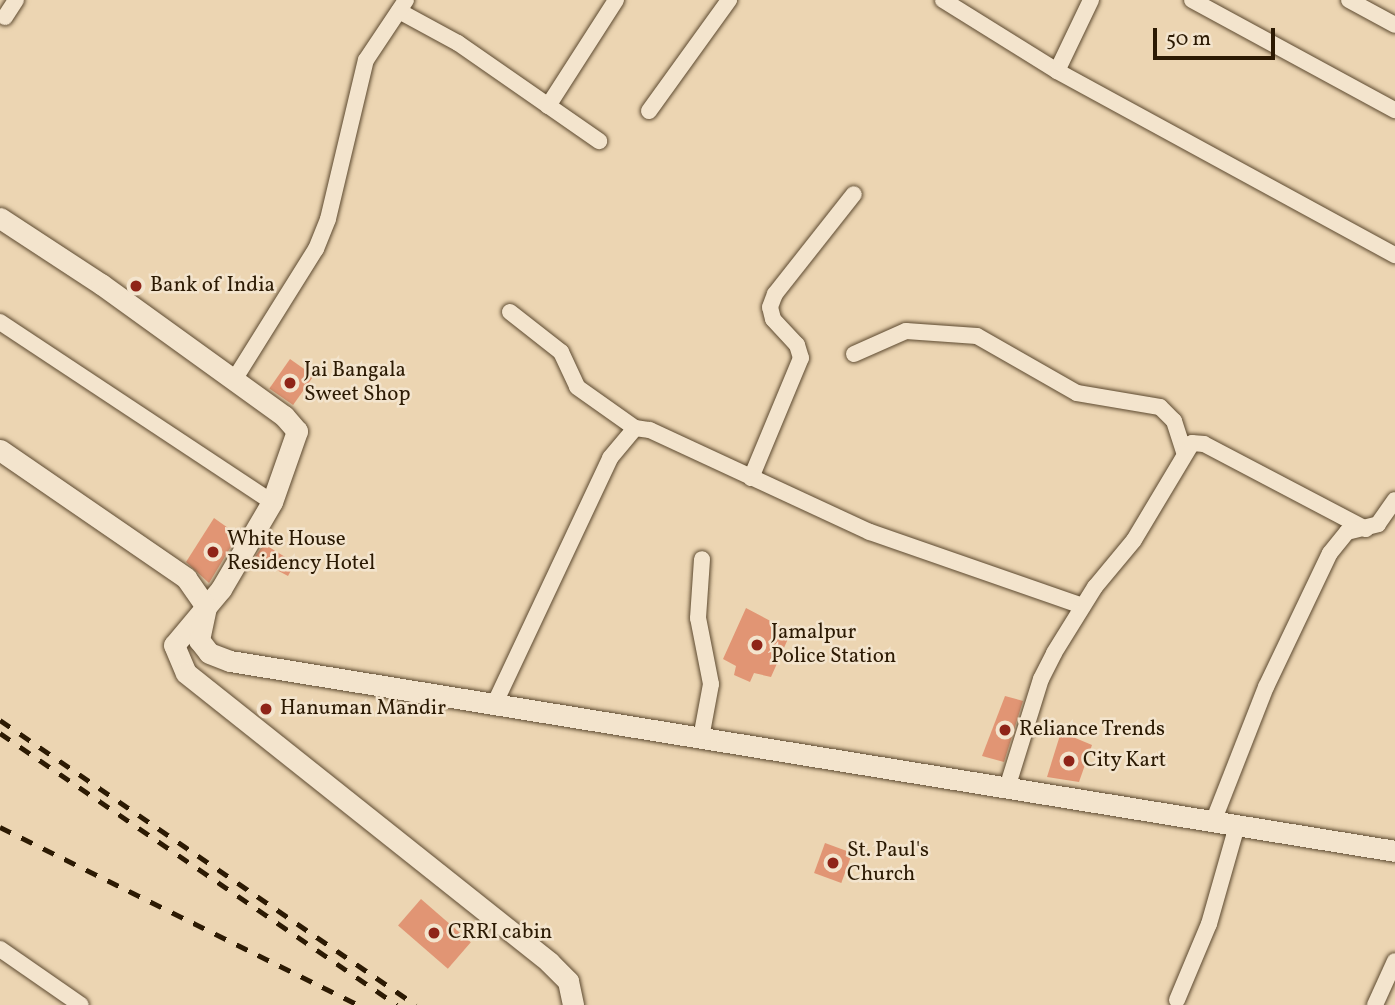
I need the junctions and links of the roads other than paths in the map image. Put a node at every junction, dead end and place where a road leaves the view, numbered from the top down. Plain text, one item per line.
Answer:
1 (16, 0) edge
2 (616, 0) edge
3 (729, 0) edge
4 (943, 0) edge
5 (1091, 0) edge
6 (1192, 0) edge
7 (1349, 0) edge
8 (402, 6) edge
9 (5, 17) dead end
10 (1395, 25) edge
11 (1057, 71) junction
12 (548, 106) junction
13 (1395, 110) edge
14 (649, 111) dead end
15 (599, 141) dead end
16 (854, 194) dead end
17 (0, 218) edge
18 (1395, 255) edge
19 (510, 312) dead end
20 (0, 322) edge
21 (854, 354) dead end
22 (234, 380) junction
23 (635, 428) junction
24 (0, 450) edge
25 (1184, 451) junction
26 (751, 478) junction
27 (1395, 500) edge
28 (272, 502) junction
29 (1366, 529) junction
30 (702, 559) dead end
31 (1083, 606) junction
32 (206, 607) junction
33 (230, 661) junction
34 (202, 687) junction
35 (494, 705) junction
36 (701, 738) junction
37 (1007, 788) junction
38 (1213, 822) junction
39 (1237, 826) junction
40 (1395, 851) edge
41 (0, 949) edge
42 (1395, 961) edge
43 (1177, 1000) dead end
44 (81, 1005) edge
45 (573, 1005) edge
46 (1375, 1005) edge

1 - 9 street
2 - 12 street
3 - 14 street
4 - 11 street
5 - 11 street
6 - 13 street
7 - 10 street
8 - 12 street
8 - 22 street
11 - 18 street
12 - 15 street
16 - 26 street
17 - 22 main road
19 - 23 street
20 - 28 street
21 - 25 street
22 - 28 main road
23 - 26 street
23 - 35 street
24 - 32 main road
25 - 29 street
25 - 31 street
26 - 31 street
27 - 29 street
28 - 32 main road
29 - 38 street
30 - 36 street
31 - 37 street
32 - 33 main road
32 - 34 main road
33 - 34 main road
33 - 35 main road
34 - 45 main road
35 - 36 main road
36 - 37 main road
37 - 38 main road
38 - 39 main road
39 - 40 main road
39 - 43 street
41 - 44 street
42 - 46 street

